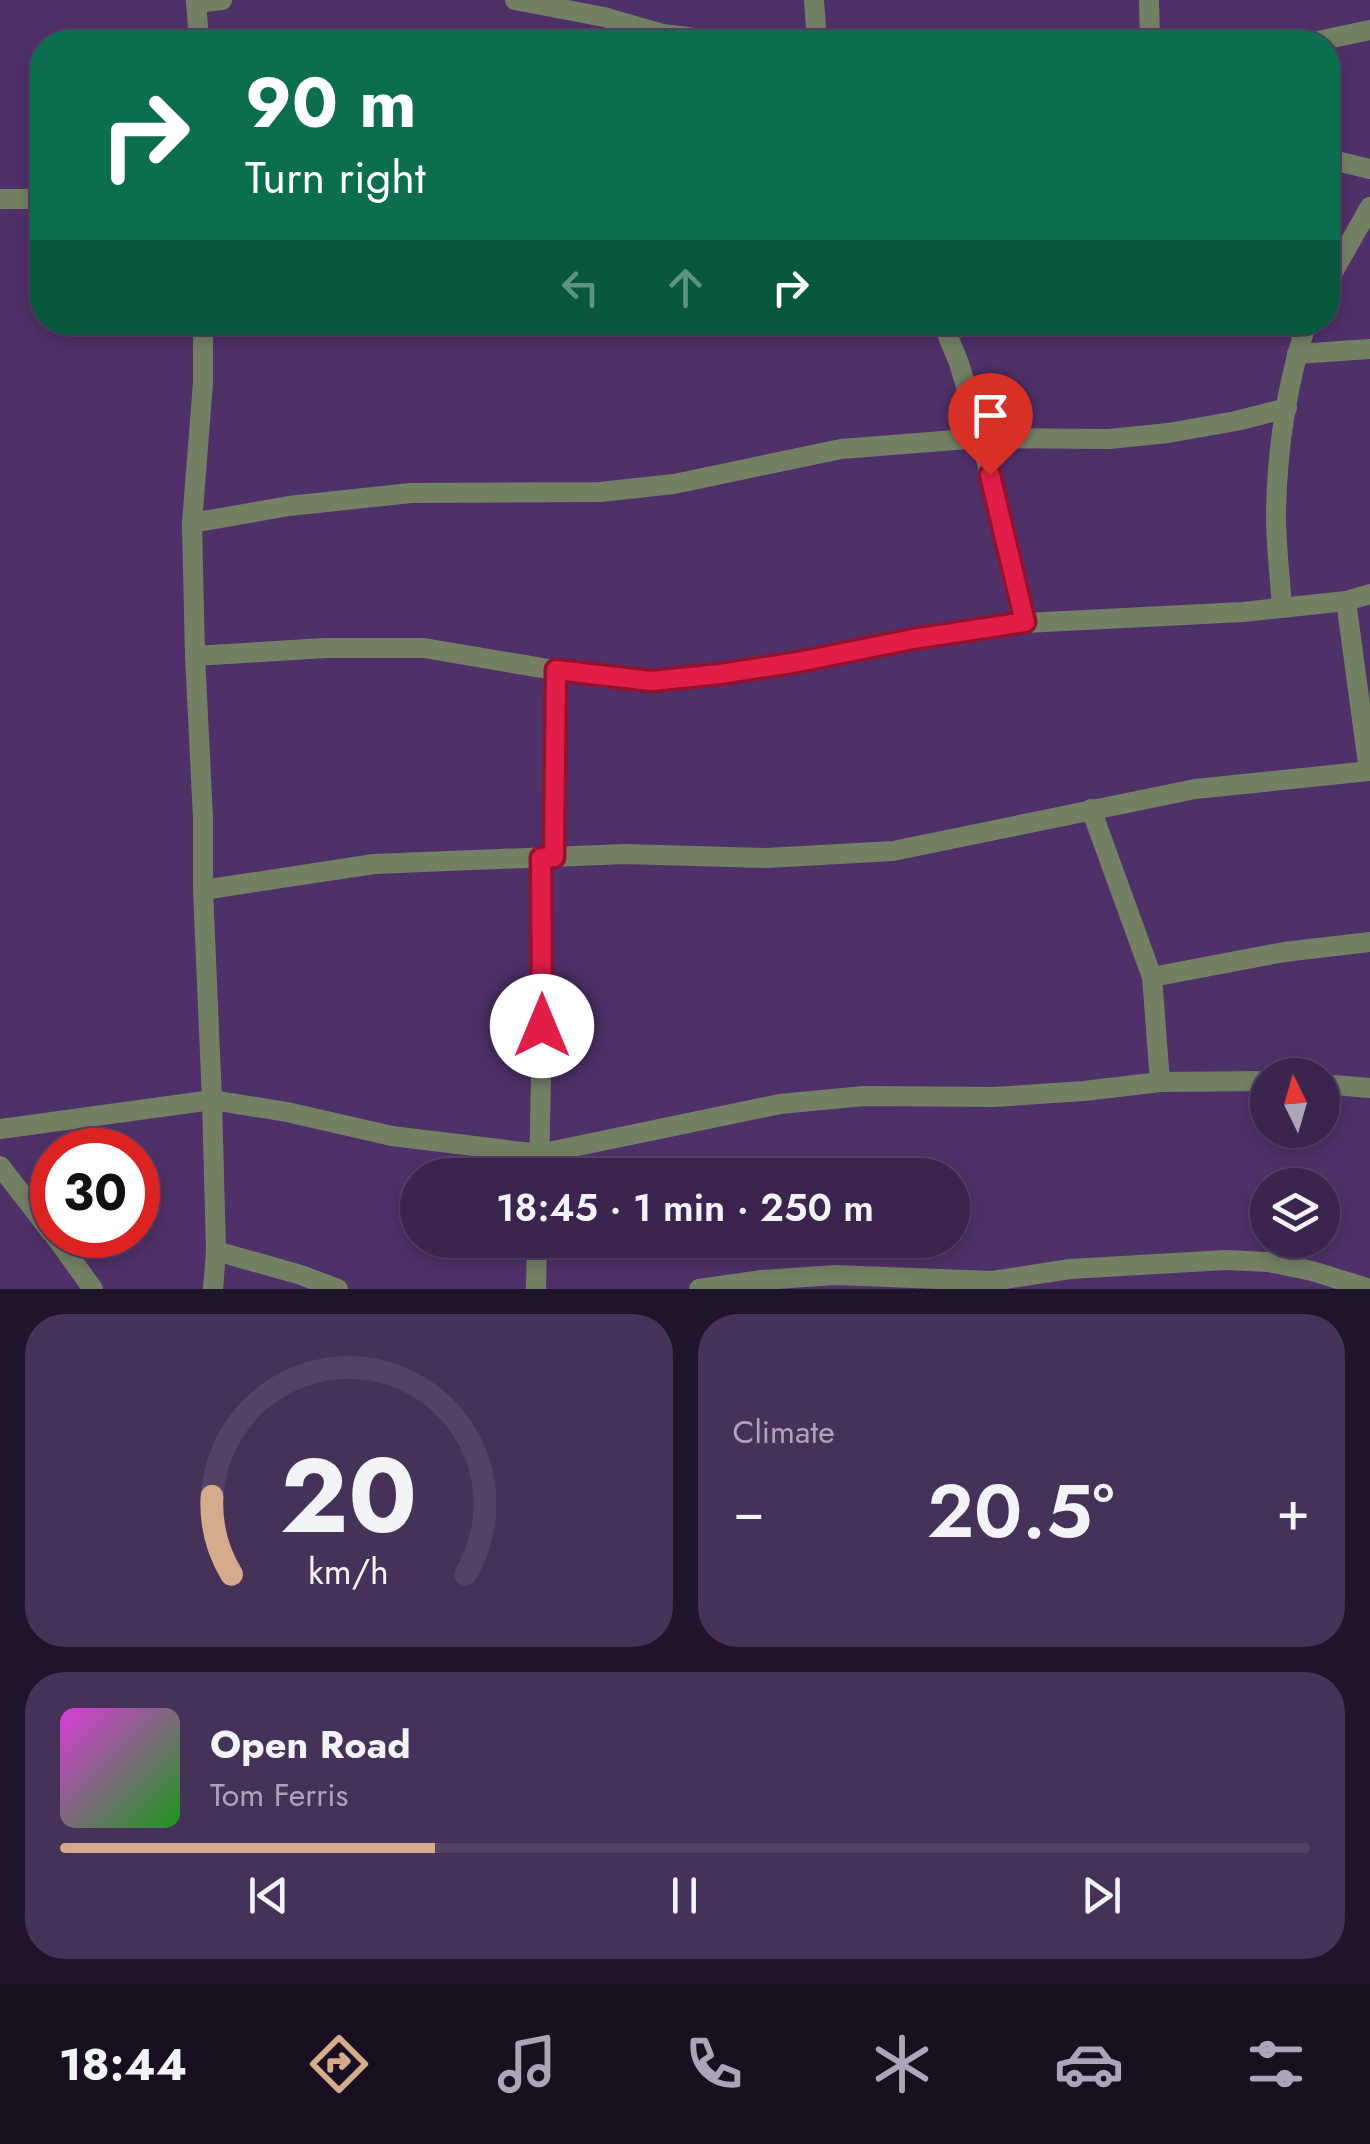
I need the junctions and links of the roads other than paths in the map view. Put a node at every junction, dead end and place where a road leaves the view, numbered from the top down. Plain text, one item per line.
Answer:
1 (222, 0) edge
2 (515, 0) edge
3 (814, 0) edge
4 (1149, 0) edge
5 (196, 1) edge
6 (198, 30) edge
7 (649, 30) edge
8 (816, 30) edge
9 (1150, 30) edge
10 (1370, 30) edge
11 (1340, 36) edge
12 (1340, 162) edge
13 (1370, 169) edge
14 (0, 198) edge
15 (30, 199) edge
16 (1370, 207) edge
17 (1340, 260) edge
18 (203, 335) edge
19 (948, 335) edge
20 (1303, 335) edge
21 (1370, 349) edge
22 (1298, 354) junction
23 (1286, 408) junction
24 (981, 438) junction
25 (192, 522) junction
26 (1370, 594) edge
27 (1346, 601) junction
28 (1282, 608) junction
29 (1025, 622) junction
30 (195, 656) junction
31 (556, 670) junction
32 (1370, 771) edge
33 (1090, 809) junction
34 (548, 857) junction
35 (203, 890) junction
36 (1370, 942) edge
37 (1152, 976) junction
38 (1250, 1081) edge
39 (1160, 1082) junction
40 (1340, 1086) edge
41 (1370, 1088) edge
42 (212, 1100) junction
43 (0, 1130) edge
44 (508, 1158) edge
45 (539, 1158) edge
46 (563, 1158) edge
47 (0, 1166) edge
48 (30, 1204) edge
49 (216, 1251) junction
50 (70, 1258) edge
51 (537, 1258) edge
52 (93, 1289) edge
53 (214, 1289) edge
54 (338, 1289) edge
55 (536, 1289) edge
56 (699, 1289) edge
57 (1370, 1289) edge

1 - 5 street
2 - 7 street
3 - 8 street
4 - 9 street
5 - 6 street
10 - 11 street
12 - 13 street
14 - 15 street
16 - 17 street
18 - 25 street
19 - 24 street
20 - 22 street
21 - 22 street
22 - 23 street
23 - 24 street
23 - 28 street
24 - 25 street
24 - 29 street
25 - 30 street
26 - 27 street
27 - 28 street
27 - 32 street
28 - 29 street
29 - 31 street
30 - 31 street
30 - 35 street
31 - 34 street
32 - 33 street
33 - 34 street
33 - 37 street
34 - 35 street
34 - 45 street
35 - 42 street
36 - 37 street
37 - 39 street
38 - 39 street
39 - 46 street
40 - 41 street
42 - 43 street
42 - 44 street
42 - 49 street
47 - 48 street
49 - 53 street
49 - 54 street
50 - 52 street
51 - 55 street
56 - 57 street

